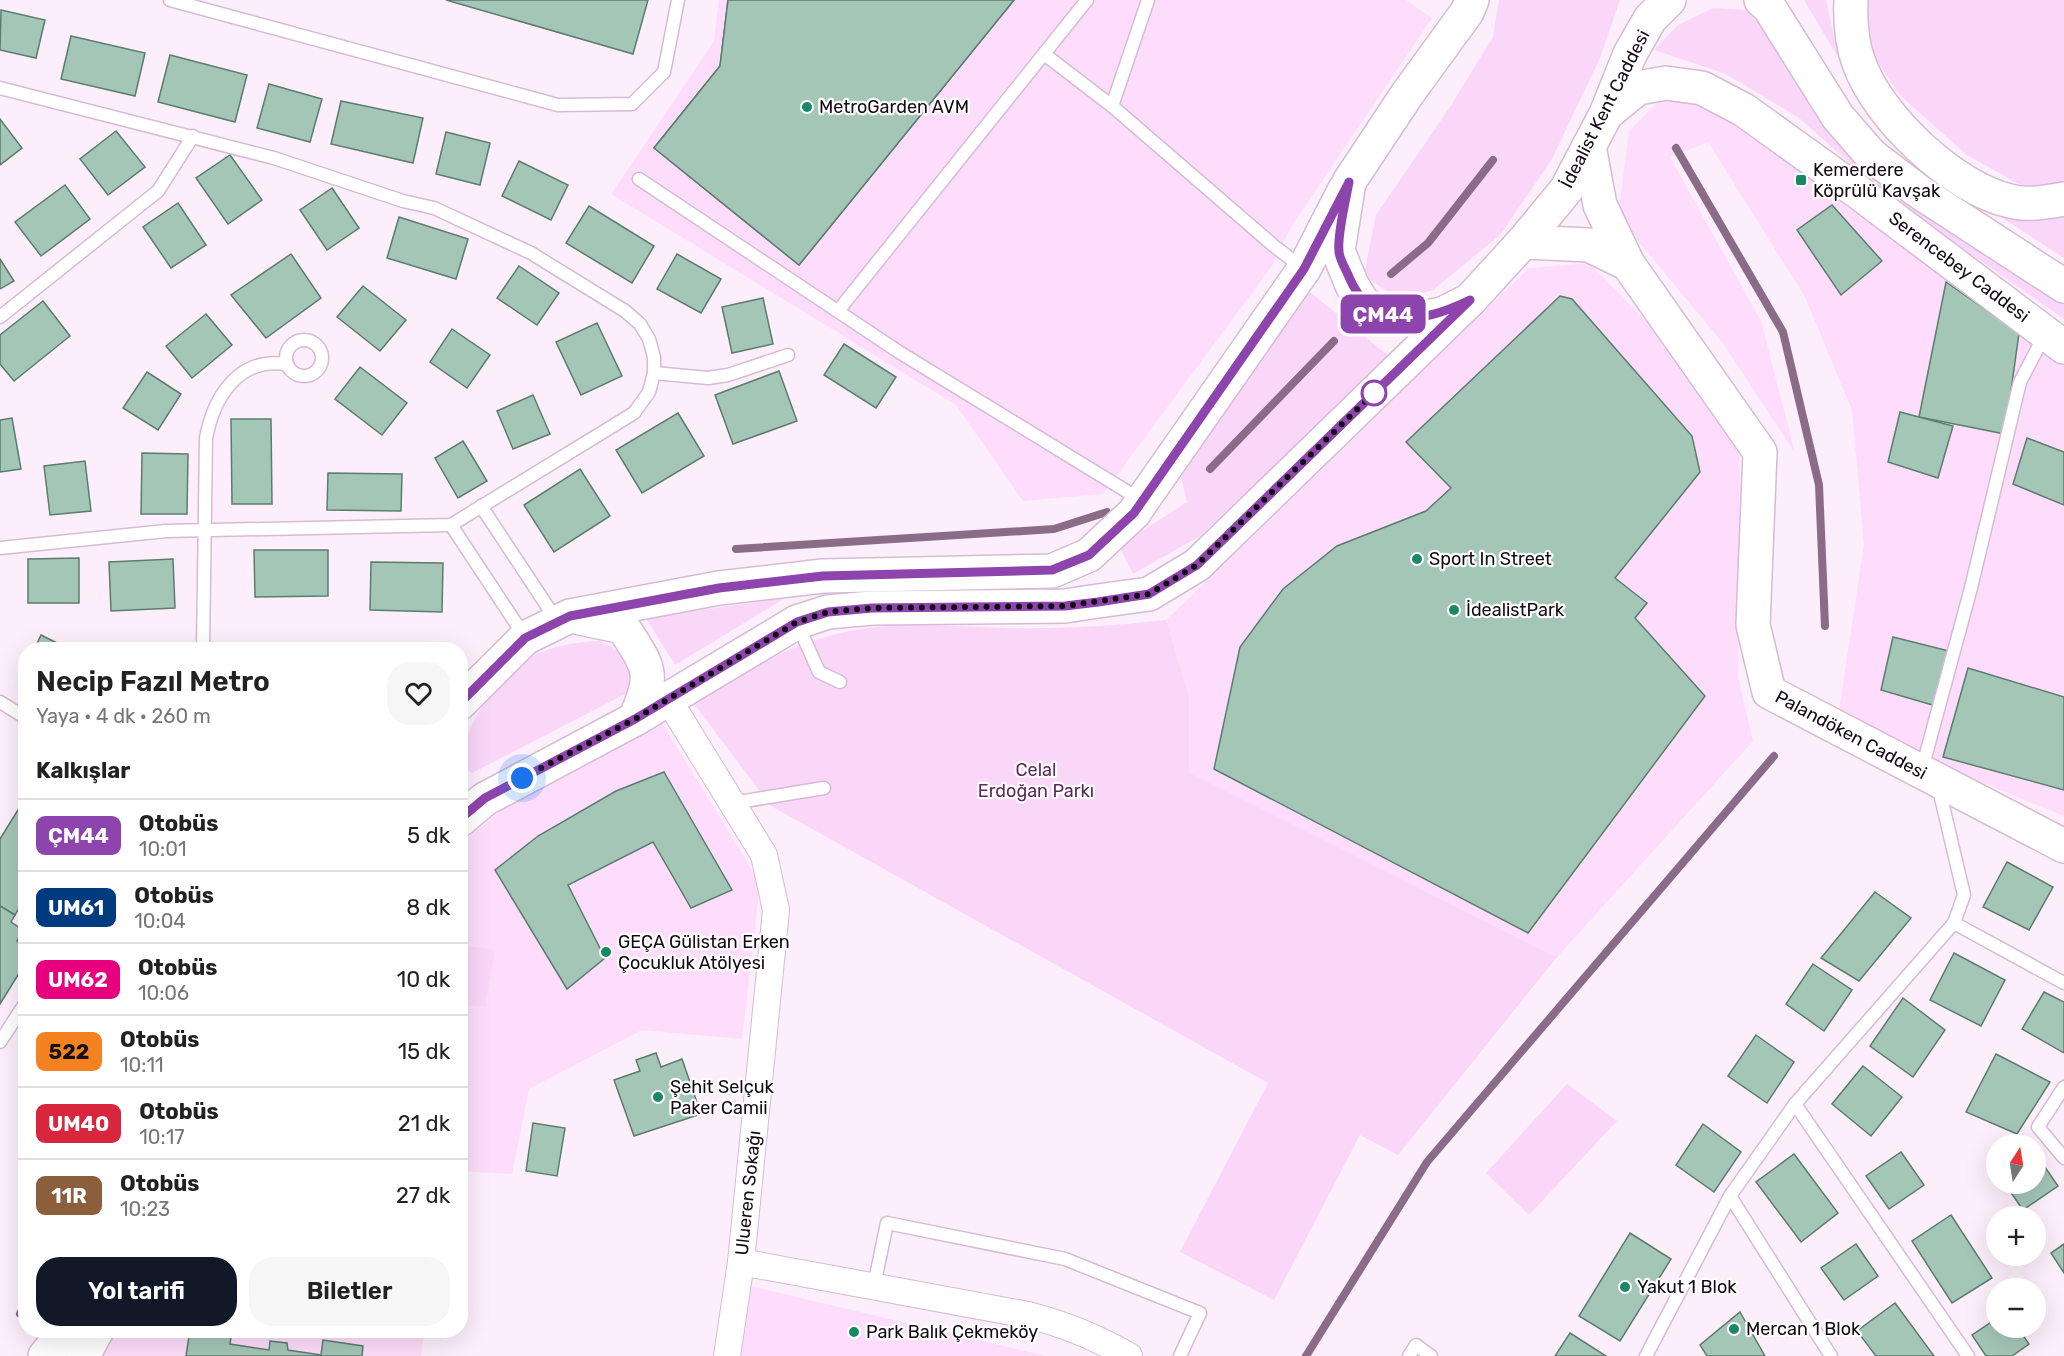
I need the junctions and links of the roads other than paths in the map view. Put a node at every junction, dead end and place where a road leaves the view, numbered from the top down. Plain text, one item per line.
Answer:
1 (170, 0) edge
2 (678, 0) edge
3 (1087, 0) edge
4 (1148, 0) edge
5 (1669, 0) edge
6 (1761, 0) edge
7 (1851, 0) edge
8 (1468, 4) edge
9 (1044, 54) junction
10 (0, 88) edge
11 (1112, 106) junction
12 (1606, 114) junction
13 (192, 136) junction
14 (1589, 146) junction
15 (639, 178) dead end
16 (1349, 182) junction
17 (2064, 199) edge
18 (1523, 242) junction
19 (1628, 264) junction
20 (1304, 269) junction
21 (2064, 286) edge
22 (1470, 300) junction
23 (838, 311) junction
24 (0, 317) edge
25 (2055, 340) edge
26 (788, 356) dead end
27 (286, 364) dead end
28 (654, 373) junction
29 (1142, 501) junction
30 (482, 506) junction
31 (451, 525) junction
32 (204, 531) junction
33 (0, 548) edge
34 (564, 619) junction
35 (797, 622) junction
36 (525, 638) junction
37 (202, 642) edge
38 (840, 682) dead end
39 (468, 695) edge
40 (668, 699) junction
41 (0, 702) edge
42 (18, 713) edge
43 (635, 719) junction
44 (1929, 777) junction
45 (824, 788) dead end
46 (473, 798) edge
47 (732, 803) junction
48 (2064, 846) edge
49 (1954, 923) junction
50 (2064, 983) edge
51 (18, 1014) edge
52 (0, 1042) edge
53 (2064, 1087) edge
54 (1796, 1104) junction
55 (2064, 1158) edge
56 (1730, 1196) junction
57 (741, 1262) junction
58 (874, 1287) junction
59 (60, 1338) edge
60 (93, 1338) edge
61 (45, 1356) edge
62 (83, 1356) edge
63 (727, 1356) edge
64 (1129, 1356) edge
65 (1180, 1356) edge
66 (1409, 1356) edge
67 (1431, 1356) edge
68 (1647, 1356) edge
69 (1831, 1356) edge
70 (1968, 1356) edge

1 - 2 lane
3 - 9 lane
4 - 11 lane
5 - 12 main road, İdealist Kent Caddesi
6 - 21 main road
7 - 17 main road
8 - 16 main road, İdealist Kent Caddesi
9 - 11 lane
9 - 23 lane
10 - 13 lane
11 - 20 lane
12 - 14 main road, İdealist Kent Caddesi
12 - 25 main road, Serencebey Caddesi
13 - 24 lane
13 - 28 lane
14 - 18 main road, İdealist Kent Caddesi
14 - 19 main road, Palandöken Caddesi
15 - 23 lane
16 - 20 main road, İdealist Kent Caddesi
16 - 22 main road, İdealist Kent Caddesi
18 - 19 main road
18 - 22 main road, İdealist Kent Caddesi
19 - 44 main road, Palandöken Caddesi
20 - 29 main road, İdealist Kent Caddesi
22 - 35 main road, İdealist Kent Caddesi
23 - 29 lane
25 - 44 lane
26 - 28 lane
27 - 32 lane
28 - 30 lane
29 - 34 main road, İdealist Kent Caddesi
30 - 31 lane
30 - 34 lane
31 - 32 lane
31 - 36 lane
32 - 33 lane
32 - 37 lane
34 - 36 main road, İdealist Kent Caddesi
34 - 43 main road
35 - 38 lane
35 - 40 main road, İdealist Kent Caddesi
36 - 39 main road, İdealist Kent Caddesi
40 - 43 main road, İdealist Kent Caddesi
40 - 47 street, Ulueren Sokağı
41 - 42 lane
43 - 46 main road, İdealist Kent Caddesi
44 - 48 main road, Palandöken Caddesi
44 - 49 lane
45 - 47 lane
47 - 57 street, Ulueren Sokağı
49 - 50 lane
49 - 54 lane
51 - 52 lane
53 - 55 lane
54 - 56 lane
54 - 70 lane
56 - 68 lane
56 - 69 lane
57 - 58 street
57 - 63 street, Ulueren Sokağı
58 - 64 street
58 - 65 lane
59 - 61 main road
60 - 62 main road
66 - 67 lane

